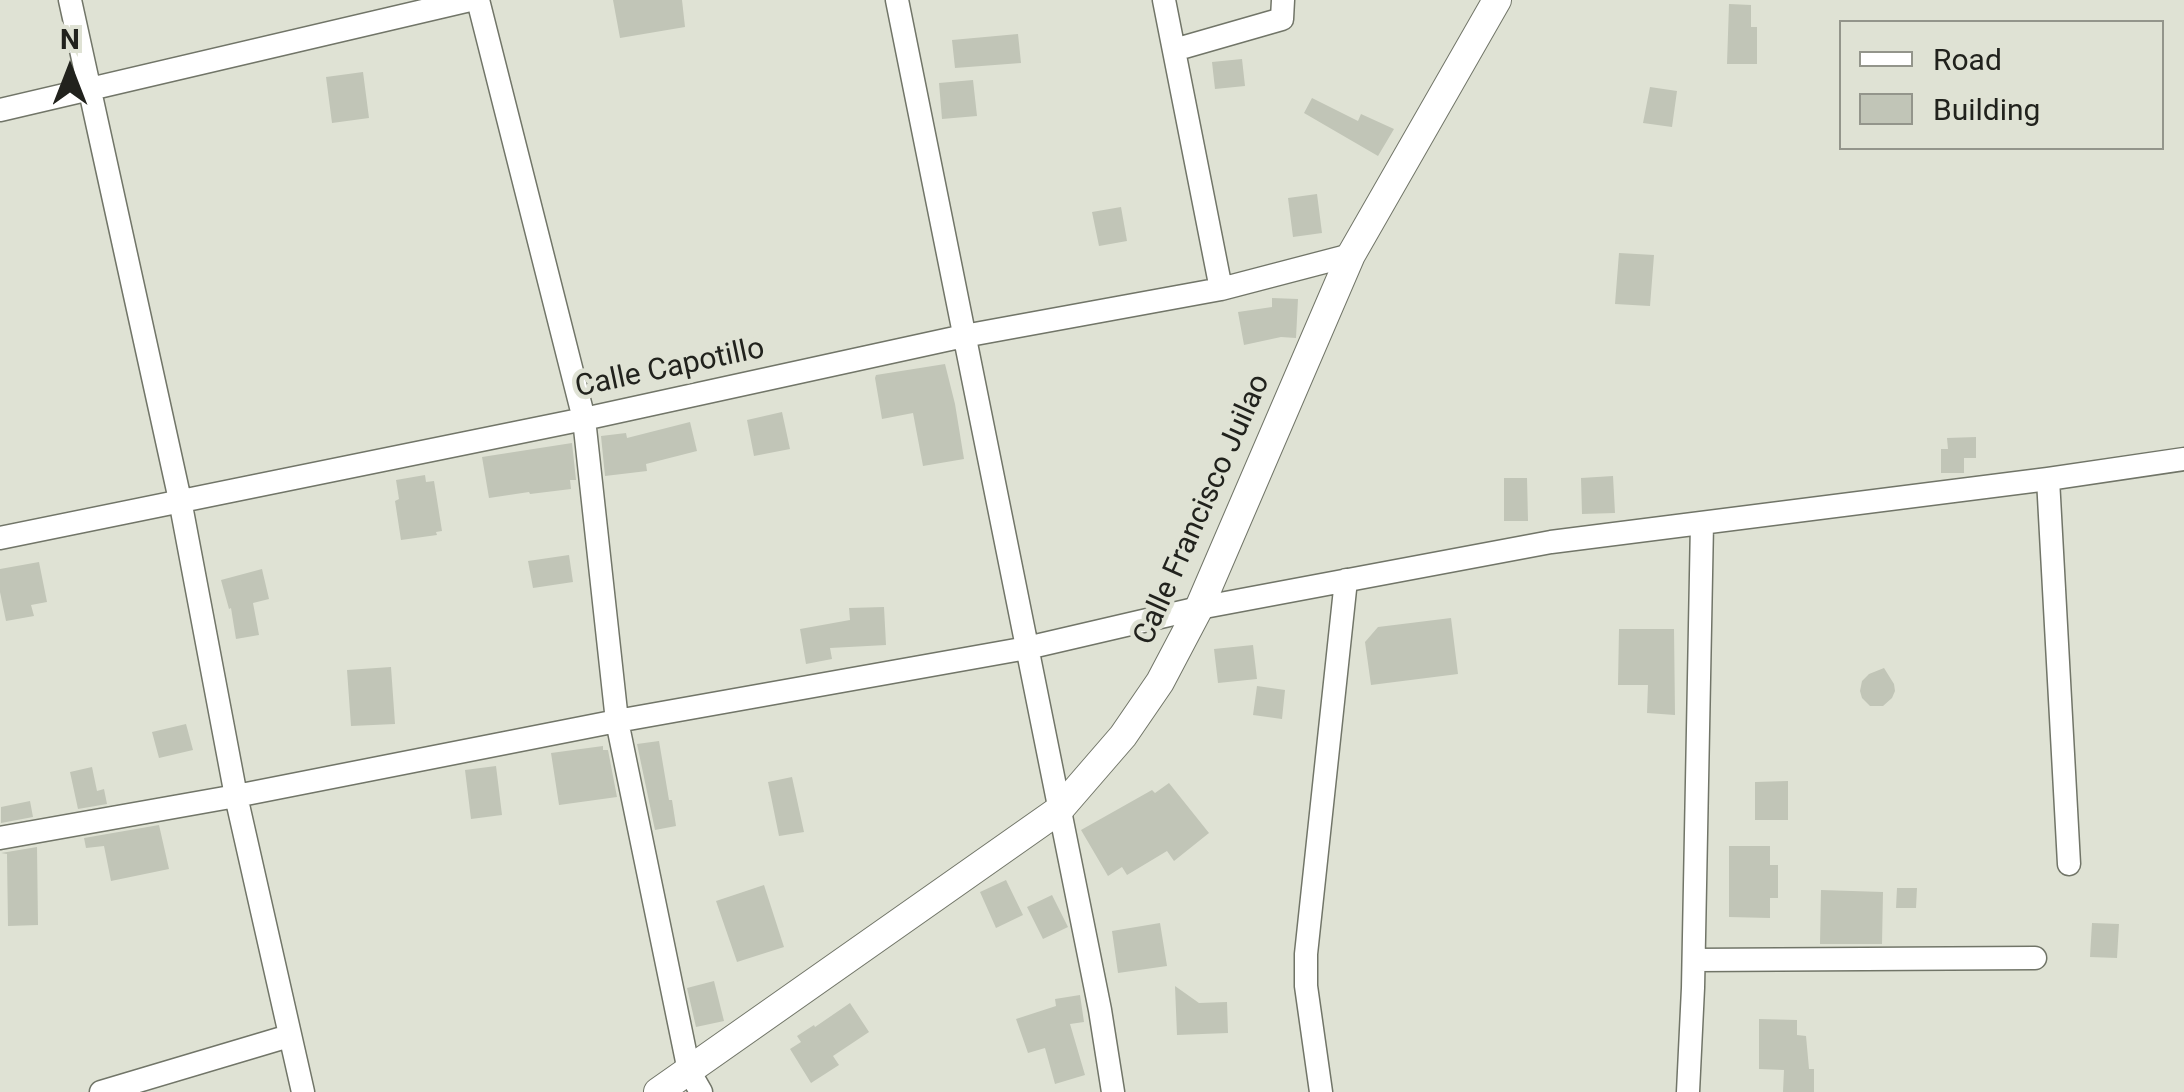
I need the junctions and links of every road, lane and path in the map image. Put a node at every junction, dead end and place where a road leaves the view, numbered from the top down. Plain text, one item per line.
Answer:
1 (70, 0) edge
2 (474, 0) edge
3 (897, 0) edge
4 (1164, 0) edge
5 (1284, 0) edge
6 (1497, 0) edge
7 (1174, 50) junction
8 (89, 89) junction
9 (0, 110) edge
10 (1351, 255) junction
11 (1221, 288) junction
12 (964, 336) junction
13 (584, 419) junction
14 (2184, 458) edge
15 (2048, 479) junction
16 (180, 500) junction
17 (1702, 523) junction
18 (0, 538) edge
19 (1346, 580) junction
20 (1199, 608) junction
21 (1027, 648) junction
22 (616, 721) junction
23 (236, 796) junction
24 (1059, 810) junction
25 (0, 838) edge
26 (2069, 864) dead end
27 (2035, 958) dead end
28 (1694, 960) junction
29 (289, 1036) junction
30 (695, 1081) edge
31 (101, 1092) edge
32 (302, 1092) edge
33 (658, 1092) edge
34 (1113, 1092) edge
35 (1321, 1092) edge
36 (1688, 1092) edge

1 - 8 street
2 - 8 street
2 - 13 street
3 - 12 street
4 - 7 street
5 - 7 street
6 - 10 street, Calle Francisco Juilao
7 - 11 street
8 - 9 street
8 - 16 street
10 - 11 street, Calle Capotillo
10 - 20 street, Calle Francisco Juilao
11 - 12 street, Calle Capotillo
12 - 13 street, Calle Capotillo
12 - 21 street
13 - 16 street, Calle Capotillo
13 - 22 street
14 - 15 street
15 - 17 street
15 - 26 street
16 - 18 street, Calle Capotillo
16 - 23 street
17 - 19 street
17 - 28 street
19 - 20 street
19 - 35 street
20 - 21 street
20 - 24 street, Calle Francisco Juilao
21 - 22 street
21 - 24 street
22 - 23 street
22 - 30 street
23 - 25 street
23 - 29 street
24 - 30 street, Calle Francisco Juilao
24 - 34 street
27 - 28 street
28 - 36 street
29 - 31 street
29 - 32 street
30 - 33 street, Calle Francisco Juilao

